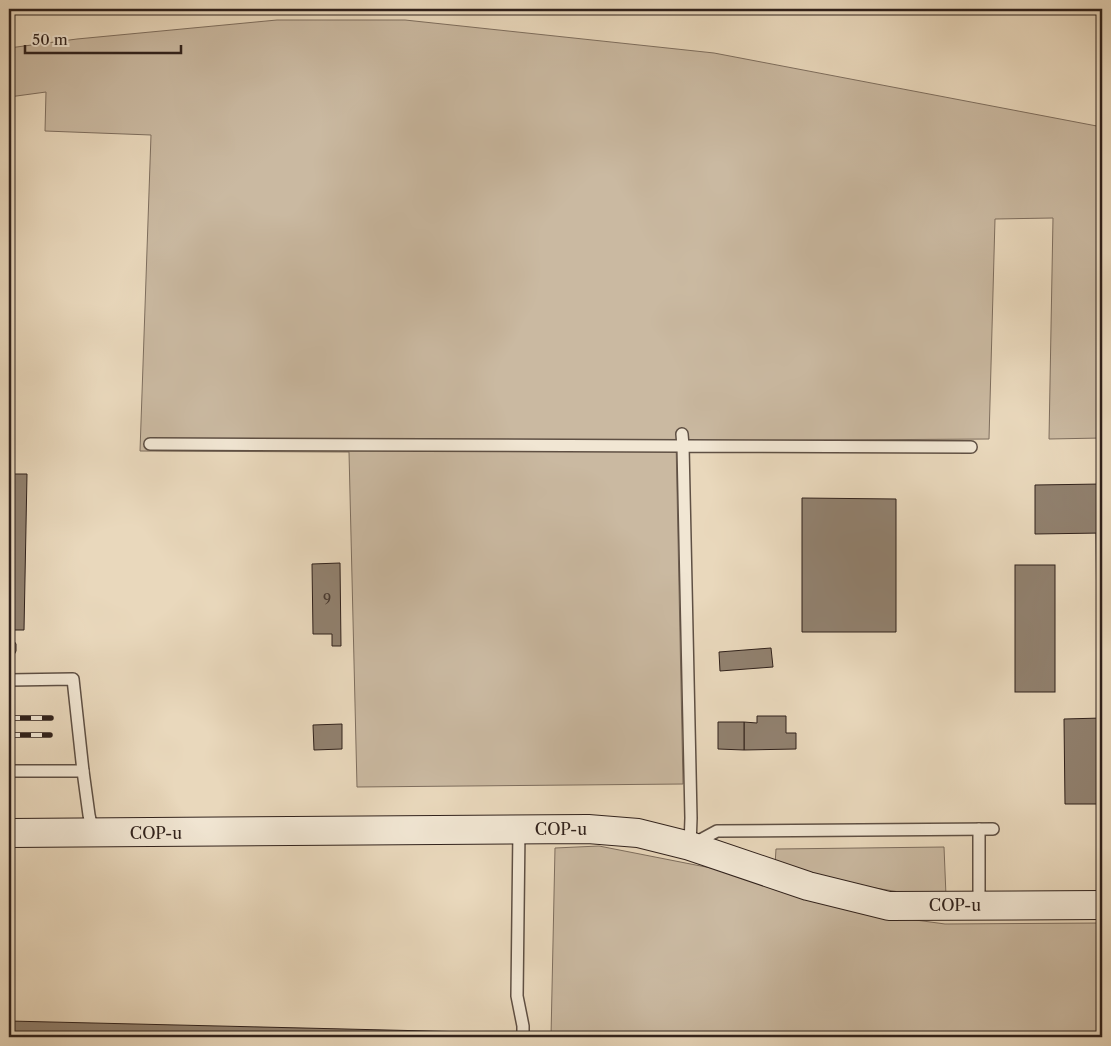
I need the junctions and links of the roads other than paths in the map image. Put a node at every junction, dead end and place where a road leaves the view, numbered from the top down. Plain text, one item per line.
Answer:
1 (682, 434) dead end
2 (150, 444) dead end
3 (683, 446) junction
4 (971, 447) dead end
5 (9, 680) edge
6 (9, 771) edge
7 (84, 771) junction
8 (520, 829) junction
9 (979, 829) junction
10 (993, 829) dead end
11 (9, 833) edge
12 (94, 833) junction
13 (690, 846) junction
14 (979, 905) junction
15 (1102, 905) edge
16 (523, 1037) edge

1 - 3 lane
2 - 3 lane
3 - 4 lane
3 - 13 lane
5 - 7 lane
6 - 7 lane
7 - 12 lane
8 - 12 main road, COP-u
8 - 13 main road, COP-u
8 - 16 lane
9 - 10 lane
9 - 13 lane
9 - 14 lane
11 - 12 main road, COP-u
13 - 14 main road, COP-u
14 - 15 main road, COP-u

